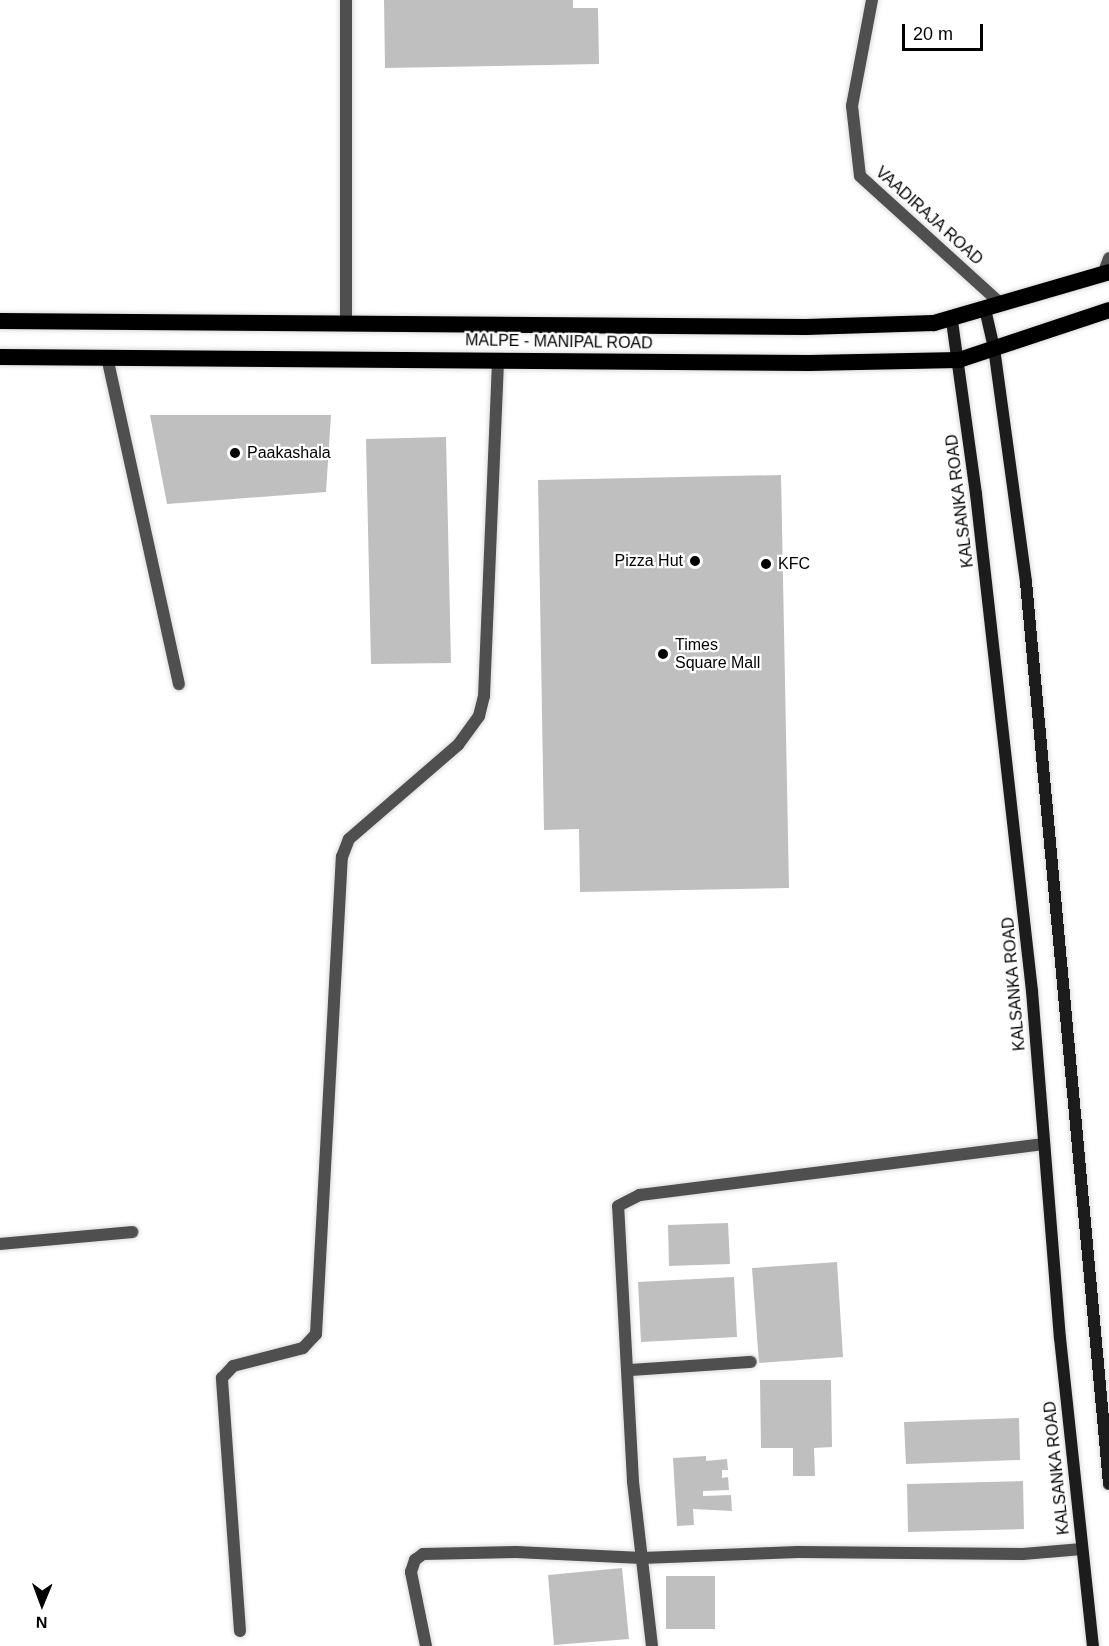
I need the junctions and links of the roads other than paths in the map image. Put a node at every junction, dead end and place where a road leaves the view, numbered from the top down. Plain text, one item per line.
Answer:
1 (346, 0) edge
2 (872, 0) edge
3 (1109, 258) edge
4 (1106, 273) edge
5 (1001, 304) junction
6 (985, 309) junction
7 (1109, 310) edge
8 (0, 321) edge
9 (952, 321) junction
10 (346, 323) junction
11 (994, 348) junction
12 (0, 357) edge
13 (107, 357) junction
14 (498, 360) junction
15 (959, 360) junction
16 (179, 684) dead end
17 (1044, 1144) junction
18 (132, 1232) dead end
19 (0, 1244) edge
20 (751, 1362) dead end
21 (629, 1370) junction
22 (1109, 1484) edge
23 (1082, 1549) junction
24 (642, 1558) junction
25 (240, 1631) dead end
26 (426, 1646) edge
27 (652, 1646) edge
28 (1093, 1646) edge

1 - 10 street
2 - 5 street, VAADIRAJA ROAD
3 - 4 street
4 - 5 highway, MALPE - MANIPAL ROAD
5 - 6 highway, MALPE - MANIPAL ROAD
6 - 9 highway, MALPE - MANIPAL ROAD
6 - 11 main road
7 - 11 highway, MALPE - MANIPAL ROAD
8 - 10 highway, MALPE - MANIPAL ROAD
9 - 10 highway, MALPE - MANIPAL ROAD
9 - 15 main road, KALSANKA ROAD
11 - 15 highway, MALPE - MANIPAL ROAD
11 - 22 main road
12 - 13 highway, MALPE - MANIPAL ROAD
13 - 14 highway, MALPE - MANIPAL ROAD
13 - 16 street
14 - 15 highway, MALPE - MANIPAL ROAD
14 - 25 street
15 - 17 main road, KALSANKA ROAD
17 - 21 street
17 - 23 main road, KALSANKA ROAD
18 - 19 street
20 - 21 street
21 - 24 street
23 - 24 street
23 - 28 main road, KALSANKA ROAD
24 - 26 street
24 - 27 street

